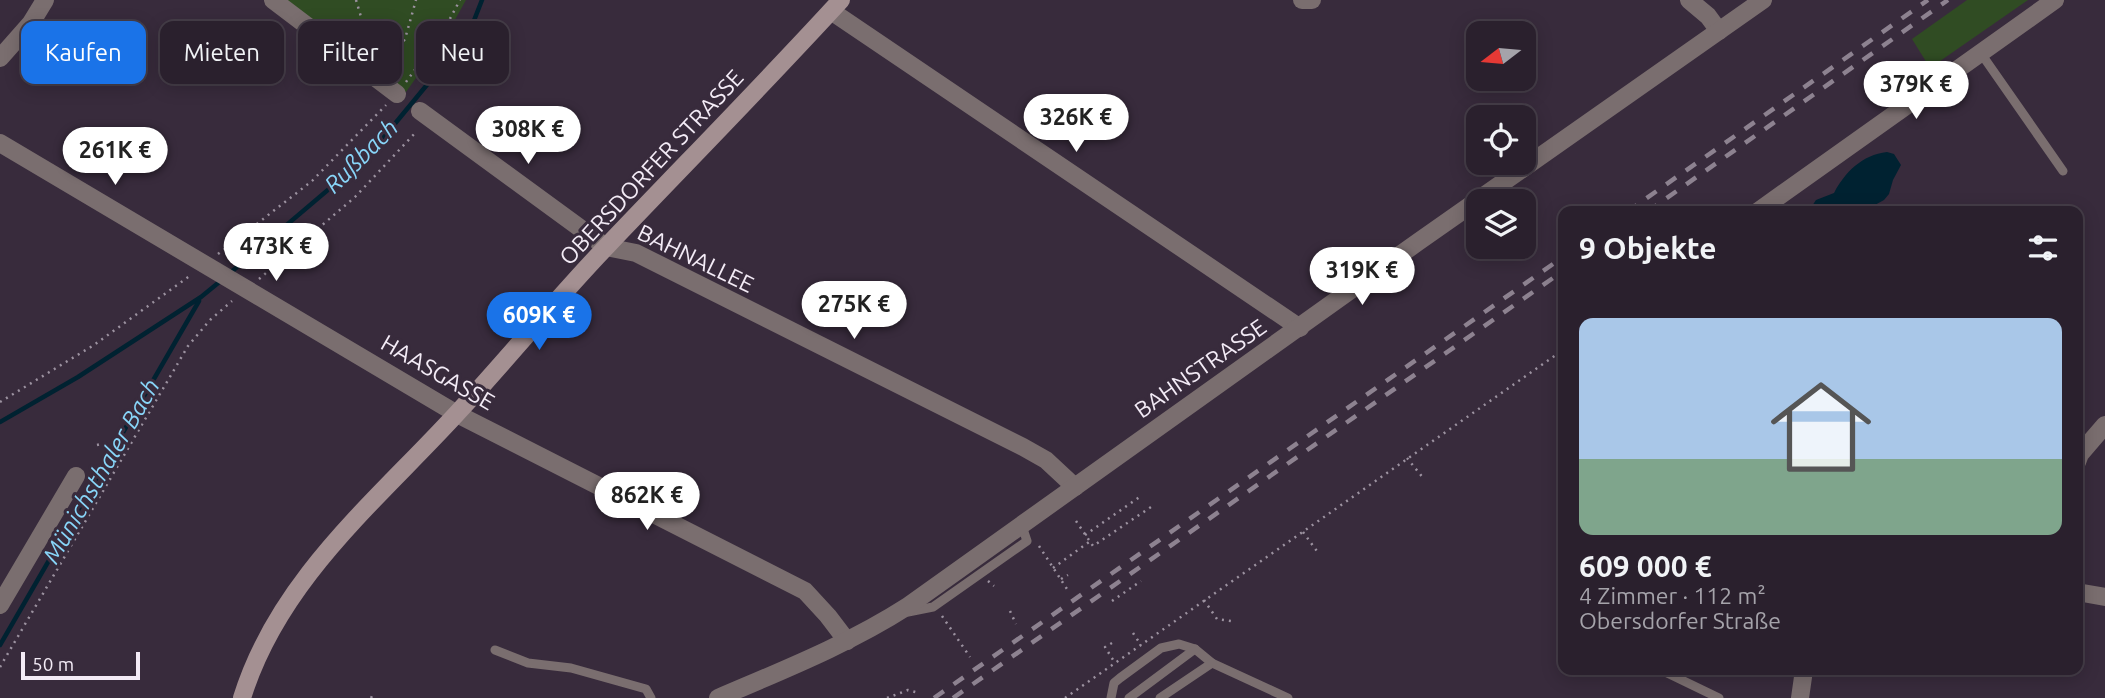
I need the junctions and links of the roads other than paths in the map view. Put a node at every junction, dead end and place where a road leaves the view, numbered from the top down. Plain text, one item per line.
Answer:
1 (45, 0) edge
2 (273, 0) edge
3 (1302, 0) edge
4 (1311, 0) edge
5 (1689, 0) edge
6 (1763, 0) edge
7 (2054, 0) edge
8 (836, 6) edge
9 (1719, 31) junction
10 (1980, 52) junction
11 (0, 58) edge
12 (397, 94) road end
13 (424, 115) road end
14 (0, 143) edge
15 (2063, 171) dead end
16 (1765, 206) edge
17 (606, 247) junction
18 (1300, 328) junction
19 (457, 414) junction
20 (2105, 425) edge
21 (2083, 451) edge
22 (76, 476) dead end
23 (1075, 487) junction
24 (983, 563) junction
25 (2083, 593) edge
26 (2105, 597) edge
27 (0, 606) edge
28 (896, 614) junction
29 (847, 641) junction
30 (1195, 649) junction
31 (495, 650) dead end
32 (1212, 663) junction
33 (1671, 675) edge
34 (1803, 675) edge
35 (242, 698) edge
36 (651, 698) edge
37 (718, 698) edge
38 (1111, 698) edge
39 (1129, 698) edge
40 (1160, 698) edge
41 (1288, 698) edge
42 (1719, 698) edge
43 (1800, 698) edge

1 - 11 street
2 - 12 street
3 - 4 street
5 - 9 street
6 - 9 street, BAHNSTRASSE
7 - 10 street
8 - 17 main road, OBERSDORFER STRASSE
8 - 18 street
9 - 18 street, BAHNSTRASSE
10 - 15 lane
10 - 16 street
13 - 17 street, BAHNALLEE
14 - 19 street, HAASGASSE
17 - 19 main road, OBERSDORFER STRASSE
17 - 23 street, BAHNALLEE
18 - 23 street, BAHNSTRASSE
19 - 29 street, HAASGASSE
19 - 35 main road, OBERSDORFER STRASSE
20 - 21 street
22 - 27 street
23 - 24 street, BAHNSTRASSE
24 - 28 street, BAHNSTRASSE
24 - 28 lane
25 - 26 street
28 - 29 street, BAHNSTRASSE
29 - 37 street, BAHNSTRASSE
30 - 32 lane
30 - 38 lane
30 - 39 lane
31 - 36 lane
32 - 40 lane
32 - 41 lane
33 - 42 lane
34 - 43 street

